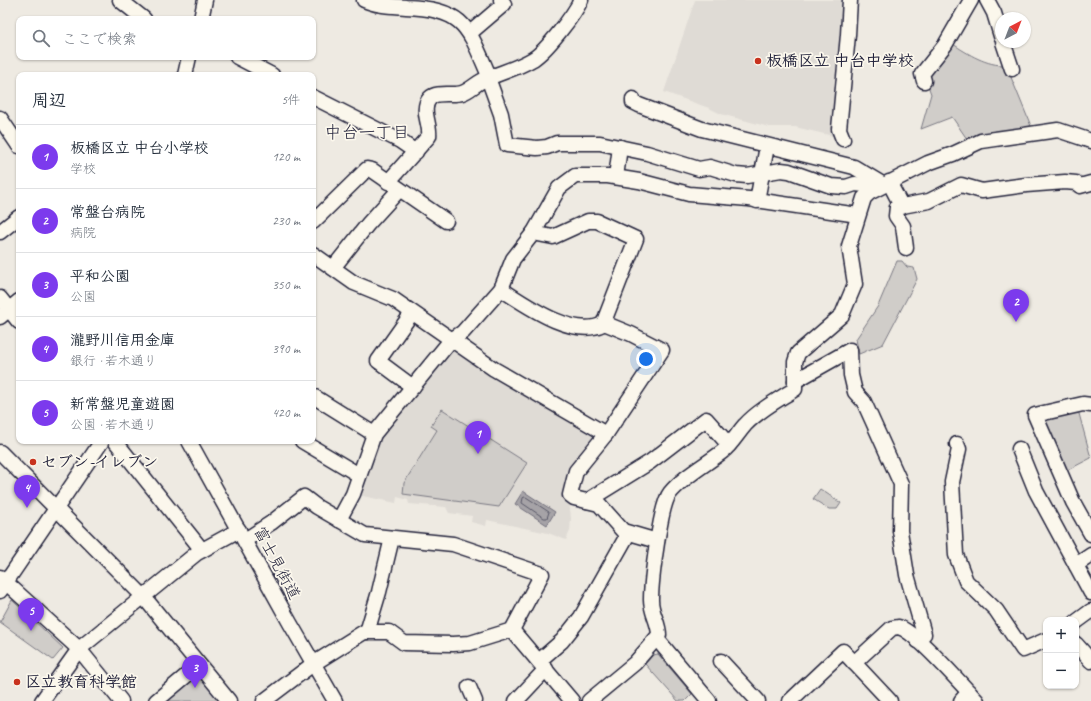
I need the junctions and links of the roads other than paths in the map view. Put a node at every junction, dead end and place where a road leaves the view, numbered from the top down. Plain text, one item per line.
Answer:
1 (120, 0) edge
2 (205, 0) edge
3 (364, 0) edge
4 (501, 0) edge
5 (850, 0) edge
6 (971, 0) edge
7 (987, 0) edge
8 (579, 5) edge
9 (140, 16) edge
10 (202, 16) edge
11 (995, 16) edge
12 (470, 33) junction
13 (1005, 48) edge
14 (188, 60) edge
15 (244, 60) edge
16 (1012, 68) dead end
17 (186, 72) edge
18 (266, 72) edge
19 (489, 78) junction
20 (924, 81) dead end
21 (316, 99) edge
22 (633, 99) dead end
23 (0, 118) edge
24 (843, 139) dead end
25 (1091, 141) edge
26 (16, 142) edge
27 (767, 146) junction
28 (620, 147) junction
29 (416, 152) junction
30 (761, 174) junction
31 (616, 177) junction
32 (1091, 183) edge
33 (883, 185) junction
34 (393, 186) junction
35 (757, 201) junction
36 (902, 206) junction
37 (858, 214) junction
38 (16, 219) edge
39 (316, 219) edge
40 (446, 221) dead end
41 (0, 232) edge
42 (533, 233) junction
43 (906, 248) dead end
44 (316, 256) edge
45 (333, 268) junction
46 (501, 289) junction
47 (0, 298) edge
48 (9, 309) edge
49 (412, 313) junction
50 (16, 318) edge
51 (604, 323) junction
52 (451, 340) junction
53 (795, 381) junction
54 (413, 387) junction
55 (316, 398) edge
56 (1091, 405) edge
57 (374, 434) junction
58 (606, 434) junction
59 (100, 444) edge
60 (117, 444) edge
61 (191, 444) edge
62 (307, 444) edge
63 (957, 444) dead end
64 (729, 445) junction
65 (1019, 450) dead end
66 (0, 452) edge
67 (359, 475) junction
68 (587, 501) junction
69 (56, 508) junction
70 (339, 520) junction
71 (628, 534) junction
72 (1091, 534) edge
73 (242, 535) junction
74 (392, 538) junction
75 (657, 541) junction
76 (202, 550) junction
77 (1091, 555) edge
78 (1076, 565) junction
79 (2, 584) edge
80 (1091, 593) edge
81 (144, 596) junction
82 (1091, 611) edge
83 (1079, 620) edge
84 (512, 630) junction
85 (367, 632) junction
86 (657, 639) junction
87 (918, 641) junction
88 (1043, 641) edge
89 (1079, 647) edge
90 (79, 649) junction
91 (1091, 661) edge
92 (721, 662) dead end
93 (854, 663) junction
94 (314, 664) junction
95 (199, 665) junction
96 (542, 665) junction
97 (469, 687) dead end
98 (969, 698) edge
99 (795, 699) edge
100 (592, 700) edge
101 (42, 701) edge
102 (121, 701) edge
103 (156, 701) edge
104 (229, 701) edge
105 (264, 701) edge
106 (336, 701) edge
107 (475, 701) edge
108 (516, 701) edge
109 (572, 701) edge
110 (709, 701) edge
111 (758, 701) edge
112 (890, 701) edge

1 - 9 street
2 - 10 street
3 - 12 street
4 - 12 street
5 - 24 street
6 - 20 street
7 - 11 street
8 - 19 street
12 - 19 street
13 - 16 street
14 - 17 street
15 - 18 street
19 - 28 street
19 - 29 street
21 - 29 street
22 - 27 street
23 - 26 street
25 - 33 street
27 - 30 street
27 - 33 street
28 - 30 street
28 - 31 street
29 - 34 street
30 - 33 street
30 - 35 street
31 - 35 street
31 - 42 street
32 - 36 street
33 - 36 street
33 - 37 street
34 - 39 street
34 - 40 street
34 - 45 street
35 - 37 street
36 - 43 street
37 - 53 street
38 - 41 street
42 - 46 street
42 - 51 street
44 - 45 street
45 - 49 street
46 - 51 street
46 - 52 street
47 - 48 street
48 - 50 street
49 - 52 street
49 - 54 street
51 - 58 street
52 - 54 street
52 - 58 street
53 - 64 street
53 - 87 street
54 - 57 street
55 - 57 street
56 - 72 street
57 - 67 street
58 - 68 street
59 - 69 street
60 - 76 street
61 - 73 street, 富士見街道
62 - 67 street
63 - 88 street
64 - 68 street
64 - 75 street
65 - 78 street
66 - 69 street
67 - 70 street
68 - 71 street
69 - 79 street
69 - 81 street
70 - 73 street
70 - 74 street
71 - 75 street
71 - 96 street
73 - 76 street
73 - 94 street, 富士見街道
74 - 84 street
74 - 85 street
75 - 86 street
76 - 81 street
77 - 78 street
78 - 80 street
79 - 90 street
81 - 90 street
81 - 95 street
82 - 83 street
84 - 85 street
84 - 96 street
85 - 94 street
86 - 100 street
86 - 110 street
87 - 93 street
87 - 98 street
89 - 91 street
90 - 101 street
90 - 102 street
92 - 111 street
93 - 99 street
93 - 112 street
94 - 105 street
94 - 106 street, 富士見街道
95 - 103 street
95 - 104 street
96 - 108 street
96 - 109 street
97 - 107 street

